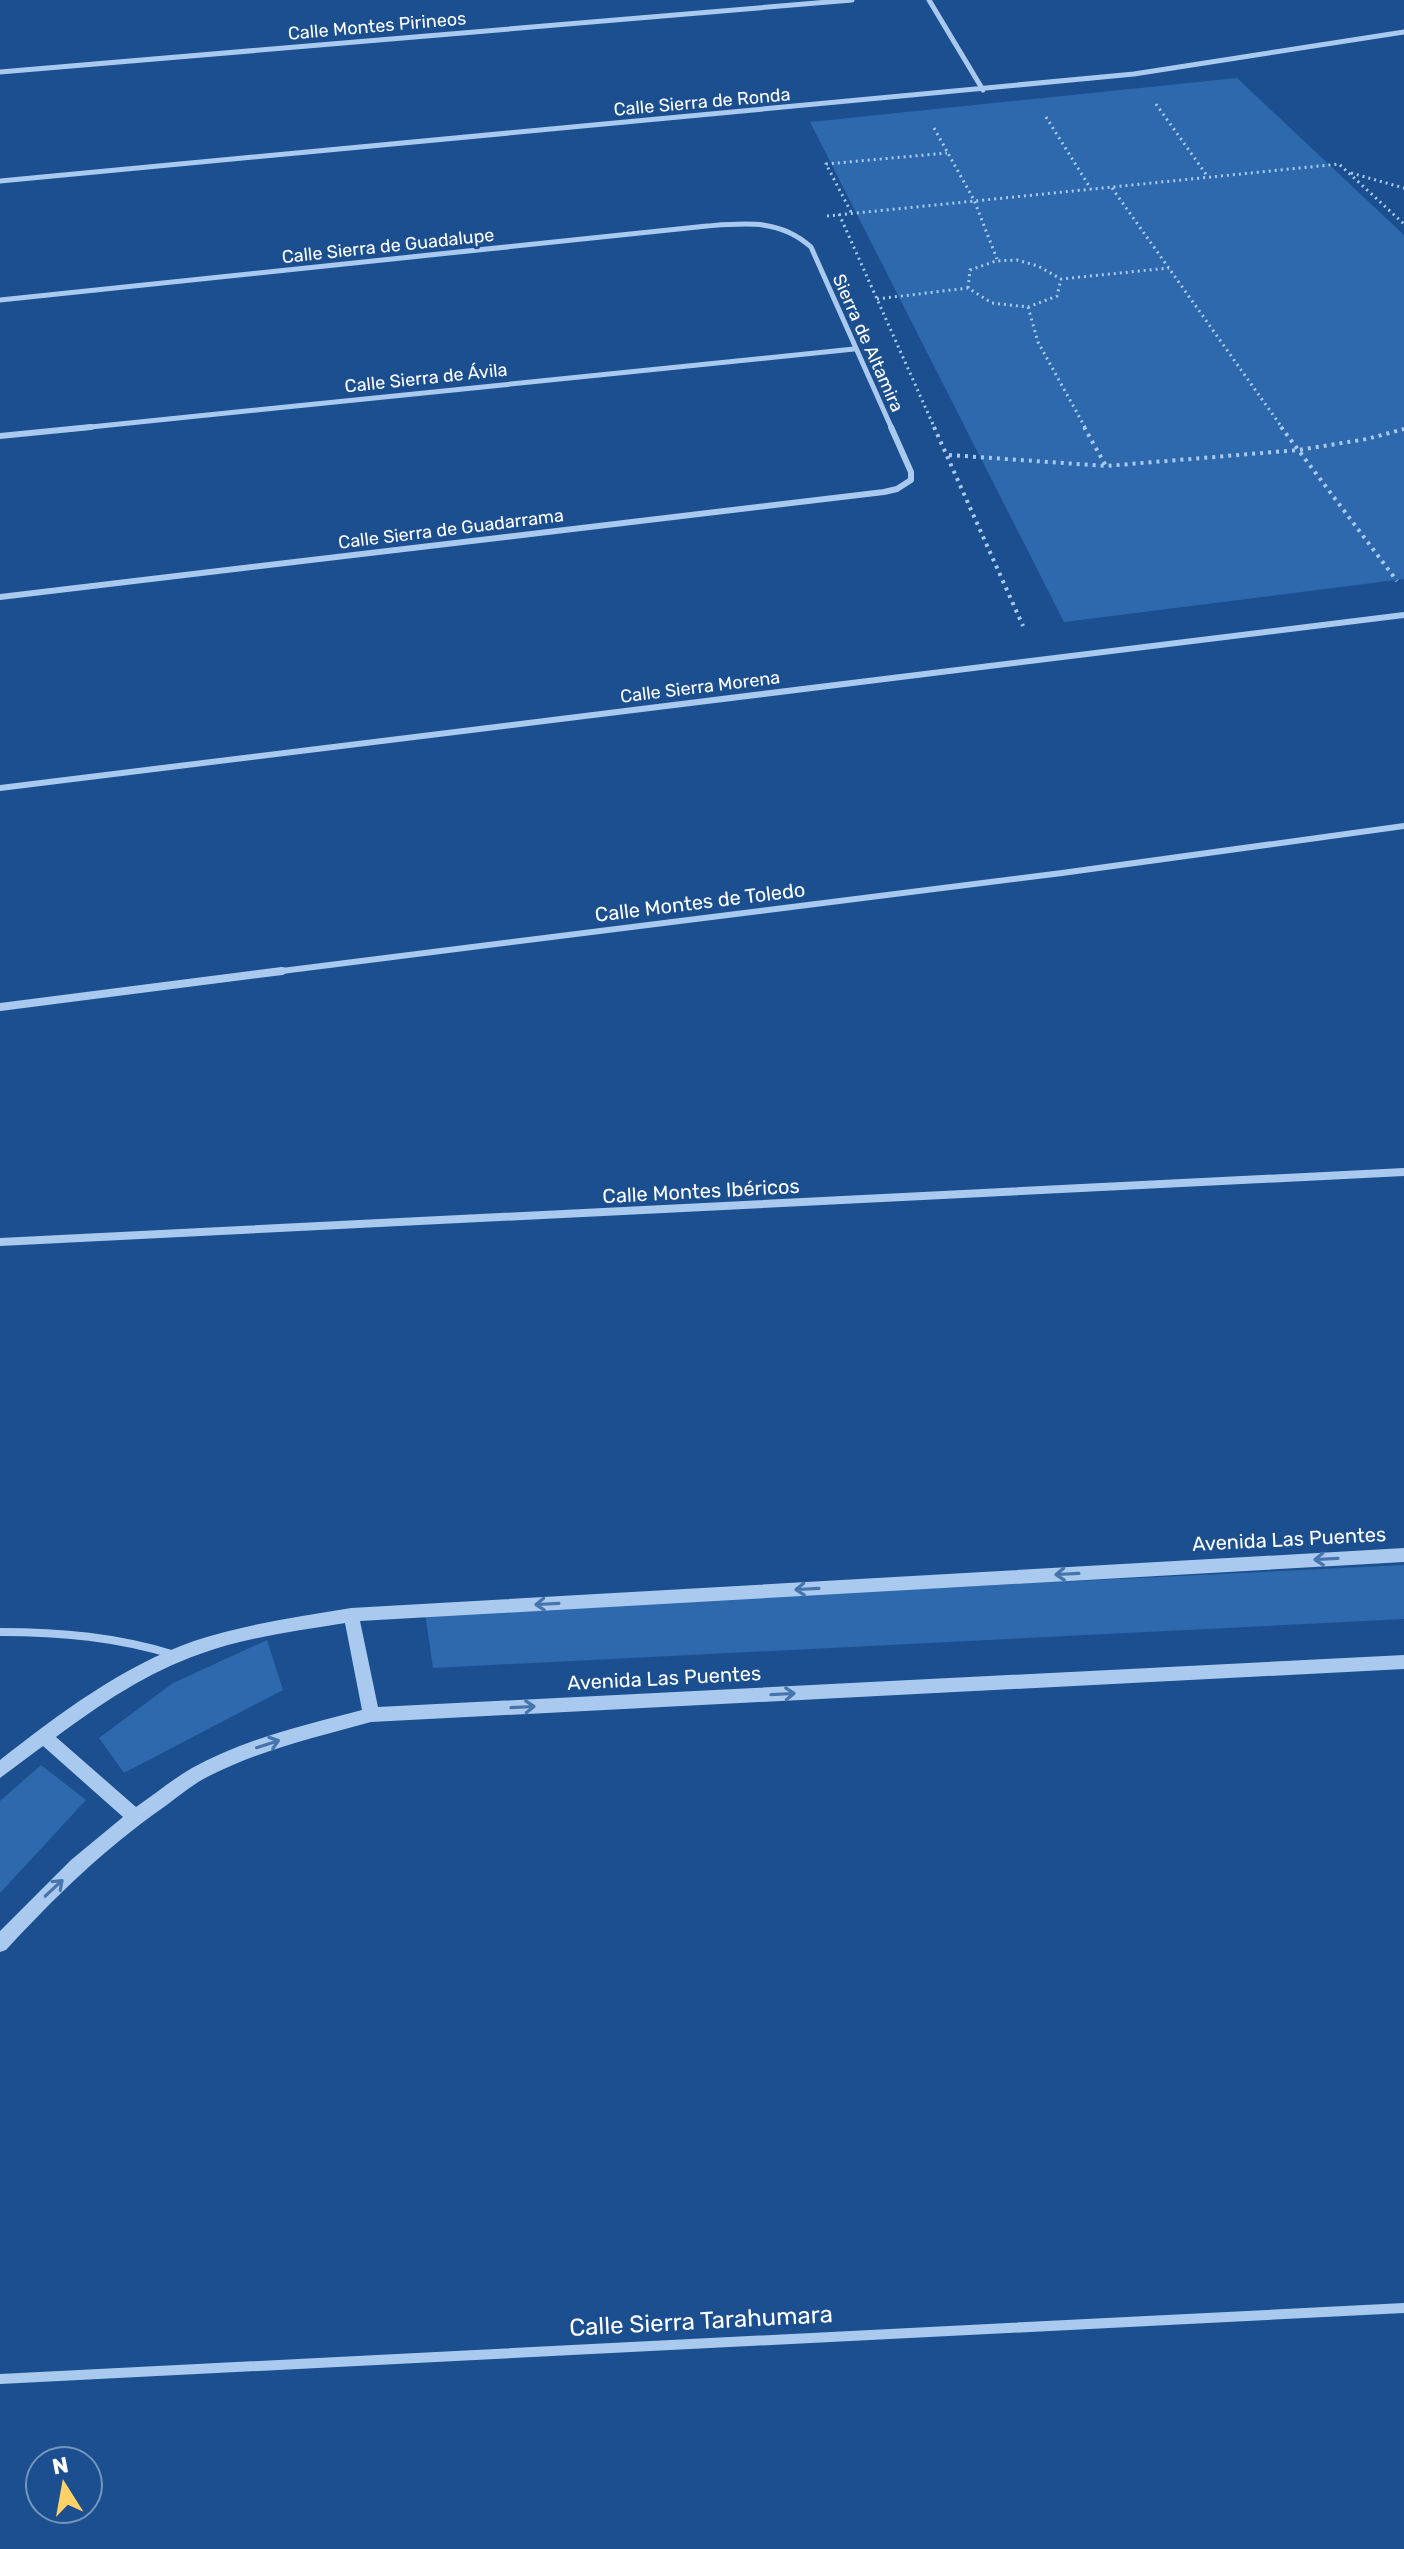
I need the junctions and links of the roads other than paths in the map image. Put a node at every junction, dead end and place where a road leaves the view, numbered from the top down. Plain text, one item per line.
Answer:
1 (852, 0) edge
2 (929, 0) edge
3 (1404, 32) edge
4 (0, 72) edge
5 (983, 90) junction
6 (0, 181) edge
7 (779, 225) joint
8 (0, 300) edge
9 (854, 349) junction
10 (0, 436) edge
11 (905, 485) joint
12 (0, 597) edge
13 (1404, 615) edge
14 (0, 788) edge
15 (1404, 826) edge
16 (0, 1007) edge
17 (1404, 1172) edge
18 (0, 1242) edge
19 (1404, 1555) edge
20 (351, 1615) junction
21 (0, 1632) edge
22 (176, 1656) junction
23 (1404, 1662) edge
24 (371, 1715) junction
25 (43, 1736) junction
26 (0, 1770) edge
27 (135, 1817) junction
28 (0, 1944) edge
29 (1404, 2308) edge
30 (0, 2379) edge

1 - 4 street, Calle Montes Pirineos
2 - 5 street
3 - 5 street, Calle Sierra de Ronda
5 - 6 street, Calle Sierra de Ronda
7 - 8 street, Calle Sierra de Guadalupe
7 - 9 street, Sierra de Altamira
9 - 10 street, Calle Sierra de Ávila
9 - 11 street, Sierra de Altamira
11 - 12 street, Calle Sierra de Guadarrama
13 - 14 street, Calle Sierra Morena
15 - 16 street, Calle Montes de Toledo
17 - 18 street, Calle Montes Ibéricos
19 -> 20 street, Avenida Las Puentes
20 - 22 street, Avenida Las Puentes
20 - 24 street
21 - 22 street
22 - 25 street, Avenida Las Puentes
24 -> 23 street, Avenida Las Puentes
27 -> 24 street, Avenida Las Puentes
25 - 26 street, Avenida Las Puentes
25 - 27 street
28 -> 27 street, Avenida Las Puentes
29 - 30 street, Calle Sierra Tarahumara

